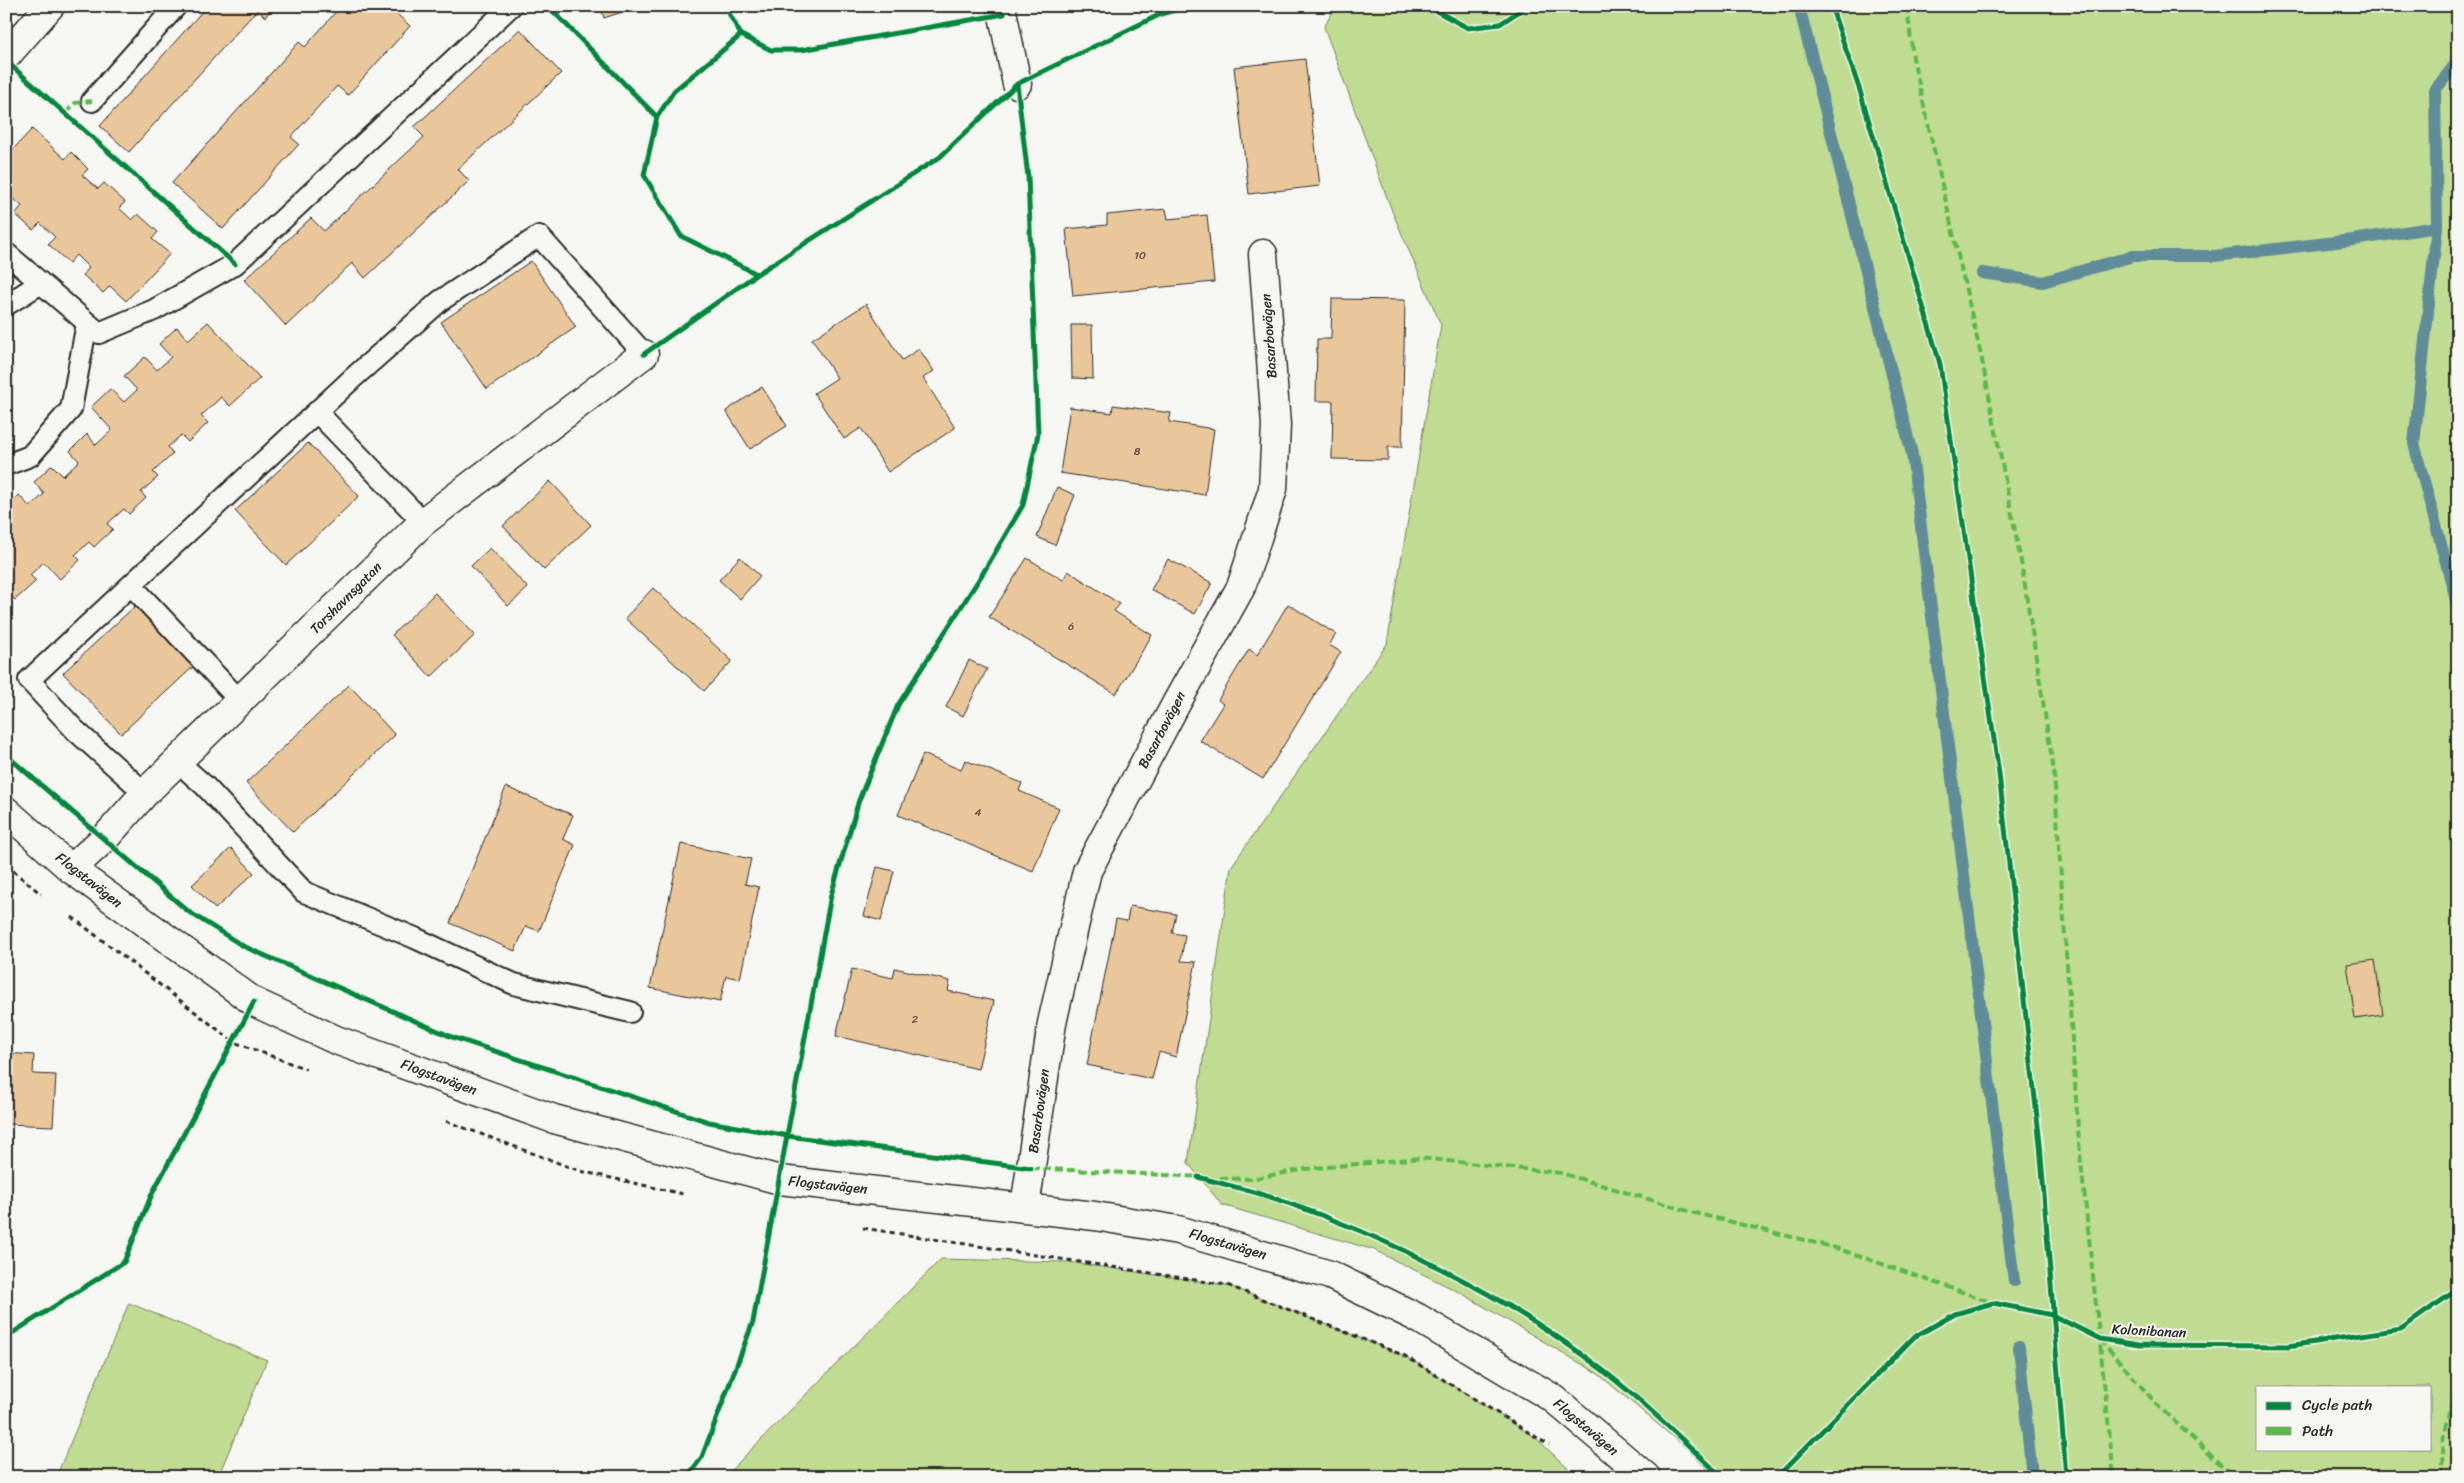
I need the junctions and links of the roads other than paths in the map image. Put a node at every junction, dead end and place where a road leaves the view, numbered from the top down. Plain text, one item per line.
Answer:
1 (50, 6) edge
2 (176, 6) edge
3 (511, 6) edge
4 (1002, 6) edge
5 (10, 44) edge
6 (1017, 84) dead end
7 (92, 101) dead end
8 (6, 253) edge
9 (1263, 254) dead end
10 (42, 283) junction
11 (6, 305) edge
12 (87, 323) junction
13 (644, 354) joint
14 (317, 412) junction
15 (6, 465) edge
16 (424, 522) junction
17 (131, 585) junction
18 (240, 702) junction
19 (178, 762) junction
20 (145, 793) junction
21 (6, 812) edge
22 (71, 869) junction
23 (630, 1012) dead end
24 (1025, 1207) junction
25 (1646, 1477) edge

1 - 5 street
2 - 7 lane
3 - 12 lane
4 - 6 street
8 - 10 lane
9 - 24 street, Basarbovägen
10 - 11 lane
10 - 12 lane
12 - 15 lane
13 - 14 lane
13 - 16 street, Torshavnsgatan
14 - 16 lane
14 - 17 lane
16 - 18 street, Torshavnsgatan
17 - 18 lane
17 - 20 lane
18 - 19 street, Torshavnsgatan
19 - 20 street, Torshavnsgatan
19 - 23 lane
20 - 22 street, Torshavnsgatan
21 - 22 street, Flogstavägen
22 - 24 street, Flogstavägen
24 - 25 street, Flogstavägen

